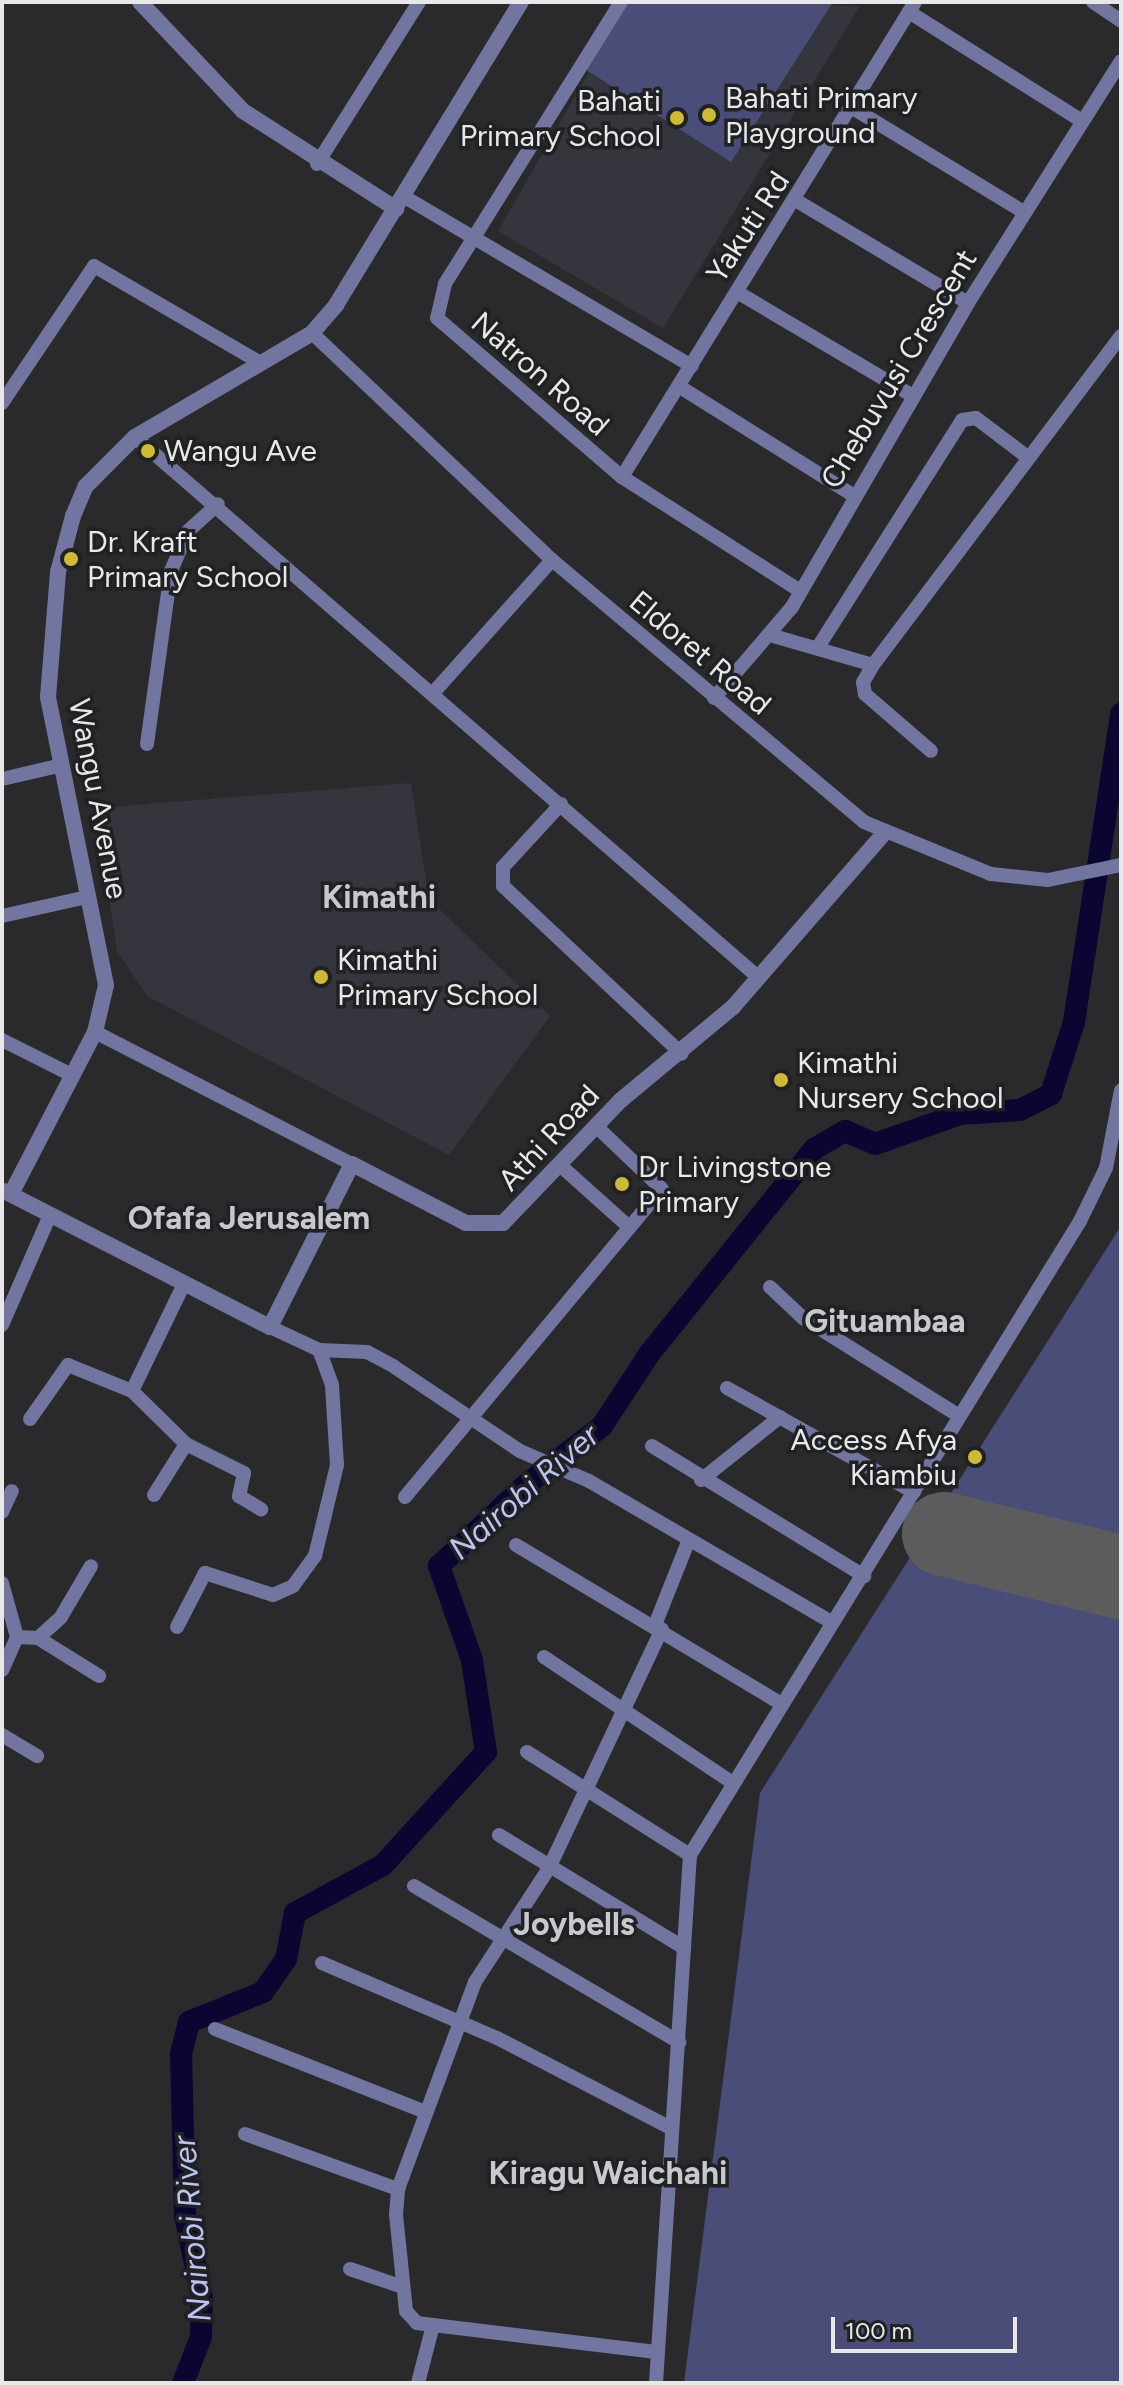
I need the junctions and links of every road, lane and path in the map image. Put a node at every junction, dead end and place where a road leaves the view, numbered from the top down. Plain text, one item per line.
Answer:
1 (140, 2) edge
2 (419, 2) edge
3 (521, 2) edge
4 (621, 2) edge
5 (1093, 2) edge
6 (912, 7) edge
7 (1121, 21) edge
8 (1121, 61) edge
9 (851, 107) junction
10 (1082, 121) junction
11 (317, 164) junction
12 (797, 201) junction
13 (399, 202) junction
14 (1024, 212) junction
15 (478, 237) junction
16 (737, 292) junction
17 (968, 303) junction
18 (312, 333) junction
19 (1121, 336) edge
20 (257, 361) junction
21 (692, 366) junction
22 (680, 387) junction
23 (913, 396) junction
24 (2, 403) edge
25 (135, 437) junction
26 (1026, 456) junction
27 (622, 477) junction
28 (853, 495) junction
29 (218, 504) junction
30 (552, 560) junction
31 (799, 590) junction
32 (770, 635) junction
33 (820, 644) junction
34 (873, 665) junction
35 (434, 692) junction
36 (714, 698) junction
37 (147, 744) dead end
38 (931, 751) dead end
39 (58, 766) junction
40 (2, 779) edge
41 (561, 804) junction
42 (884, 833) junction
43 (1118, 866) edge
44 (87, 897) junction
45 (2, 916) edge
46 (759, 978) junction
47 (95, 1032) junction
48 (2, 1040) edge
49 (682, 1054) junction
50 (72, 1075) junction
51 (1121, 1090) edge
52 (597, 1127) junction
53 (352, 1164) junction
54 (561, 1166) junction
55 (6, 1192) edge
56 (50, 1215) junction
57 (629, 1227) junction
58 (183, 1286) junction
59 (770, 1287) dead end
60 (2, 1325) edge
61 (270, 1327) junction
62 (319, 1350) junction
63 (727, 1388) dead end
64 (132, 1391) junction
65 (470, 1413) junction
66 (959, 1416) junction
67 (780, 1417) junction
68 (30, 1419) dead end
69 (186, 1444) junction
70 (652, 1446) dead end
71 (701, 1480) junction
72 (12, 1491) dead end
73 (914, 1492) junction
74 (154, 1495) dead end
75 (405, 1497) dead end
76 (261, 1509) dead end
77 (2, 1512) edge
78 (688, 1542) junction
79 (516, 1545) dead end
80 (91, 1566) dead end
81 (864, 1576) junction
82 (2, 1583) edge
83 (831, 1622) junction
84 (177, 1627) dead end
85 (659, 1627) junction
86 (17, 1637) junction
87 (38, 1638) junction
88 (544, 1657) dead end
89 (2, 1670) edge
90 (99, 1676) dead end
91 (782, 1704) junction
92 (622, 1706) junction
93 (2, 1735) edge
94 (527, 1752) dead end
95 (37, 1756) dead end
96 (733, 1783) junction
97 (585, 1789) junction
98 (499, 1835) dead end
99 (690, 1855) junction
100 (549, 1868) junction
101 (414, 1886) dead end
102 (503, 1934) junction
103 (684, 1948) junction
104 (322, 1963) dead end
105 (459, 2024) junction
106 (215, 2029) dead end
107 (679, 2042) junction
108 (426, 2112) junction
109 (669, 2127) junction
110 (245, 2134) dead end
111 (398, 2189) junction
112 (350, 2269) dead end
113 (403, 2287) junction
114 (433, 2325) junction
115 (656, 2352) junction
116 (418, 2383) edge
117 (656, 2383) edge

1 - 11 street
2 - 11 street
3 - 13 street, Wangu Avenue
4 - 15 street, Natron Road
5 - 7 street
6 - 9 street, Yakuti Rd
6 - 10 street
8 - 10 street, Chebuvusi Crescent
9 - 12 street, Yakuti Rd
9 - 14 street
10 - 14 street, Chebuvusi Crescent
11 - 13 street
12 - 16 street, Yakuti Rd
12 - 17 street
13 - 15 street
13 - 18 street, Wangu Avenue
14 - 17 street, Chebuvusi Crescent
15 - 21 street
15 - 27 street, Natron Road
16 - 21 street, Yakuti Rd
16 - 23 street
17 - 23 street, Chebuvusi Crescent
18 - 20 street, Wangu Avenue
18 - 30 street, Eldoret Road
19 - 26 street
20 - 24 street
20 - 25 street, Wangu Avenue
21 - 22 street, Yakuti Rd
22 - 27 street, Yakuti Rd
22 - 28 street
23 - 28 street, Chebuvusi Crescent
25 - 29 street
25 - 39 street, Wangu Avenue
26 - 33 street
26 - 34 street
27 - 31 street, Natron Road
28 - 31 street, Chebuvusi Crescent
29 - 35 street
29 - 37 street
30 - 35 street
30 - 36 street, Eldoret Road
31 - 32 street, Chebuvusi Crescent
32 - 33 street
32 - 36 street, Chebuvusi Crescent
33 - 34 street
34 - 38 street
35 - 41 street
36 - 42 street, Eldoret Road
39 - 40 street
39 - 44 street, Wangu Avenue
41 - 46 street
41 - 49 street
42 - 43 street, Eldoret Road
42 - 46 street, Athi Road
44 - 45 street
44 - 47 street, Wangu Avenue
46 - 49 street, Athi Road
47 - 50 street, Wangu Avenue
47 - 53 street, Athi Road
48 - 50 street
49 - 52 street, Athi Road
50 - 55 street, Wangu Avenue
51 - 66 street
52 - 54 street, Athi Road
52 - 57 street
53 - 54 street, Athi Road
53 - 61 street
54 - 57 street
55 - 56 street
56 - 58 street
56 - 60 street
57 - 65 street
58 - 61 street
58 - 64 street
59 - 66 street
61 - 62 street
62 - 65 street
62 - 84 street
63 - 67 street
64 - 68 street
64 - 69 street
65 - 75 street
65 - 78 street
66 - 73 street
67 - 71 street
67 - 73 street
69 - 74 street
69 - 76 street
70 - 71 street
71 - 81 street
72 - 77 street
73 - 81 street
78 - 83 street
78 - 85 street
79 - 85 street
80 - 87 street
81 - 83 street
82 - 86 street
83 - 91 street
85 - 91 street
85 - 92 street
86 - 87 street
86 - 89 street
87 - 90 street
88 - 92 street
91 - 96 street
92 - 96 street
92 - 97 street
93 - 95 street
94 - 97 street
96 - 99 street
97 - 99 street
97 - 100 street
98 - 100 street
99 - 103 street
100 - 102 street
100 - 103 street
101 - 102 street
102 - 105 street
102 - 107 street
103 - 107 street
104 - 105 street
105 - 108 street
105 - 109 street
106 - 108 street
107 - 109 street
108 - 111 street
109 - 115 street
110 - 111 street
111 - 113 street
112 - 113 street
113 - 114 street
114 - 115 street
114 - 116 street
115 - 117 street

